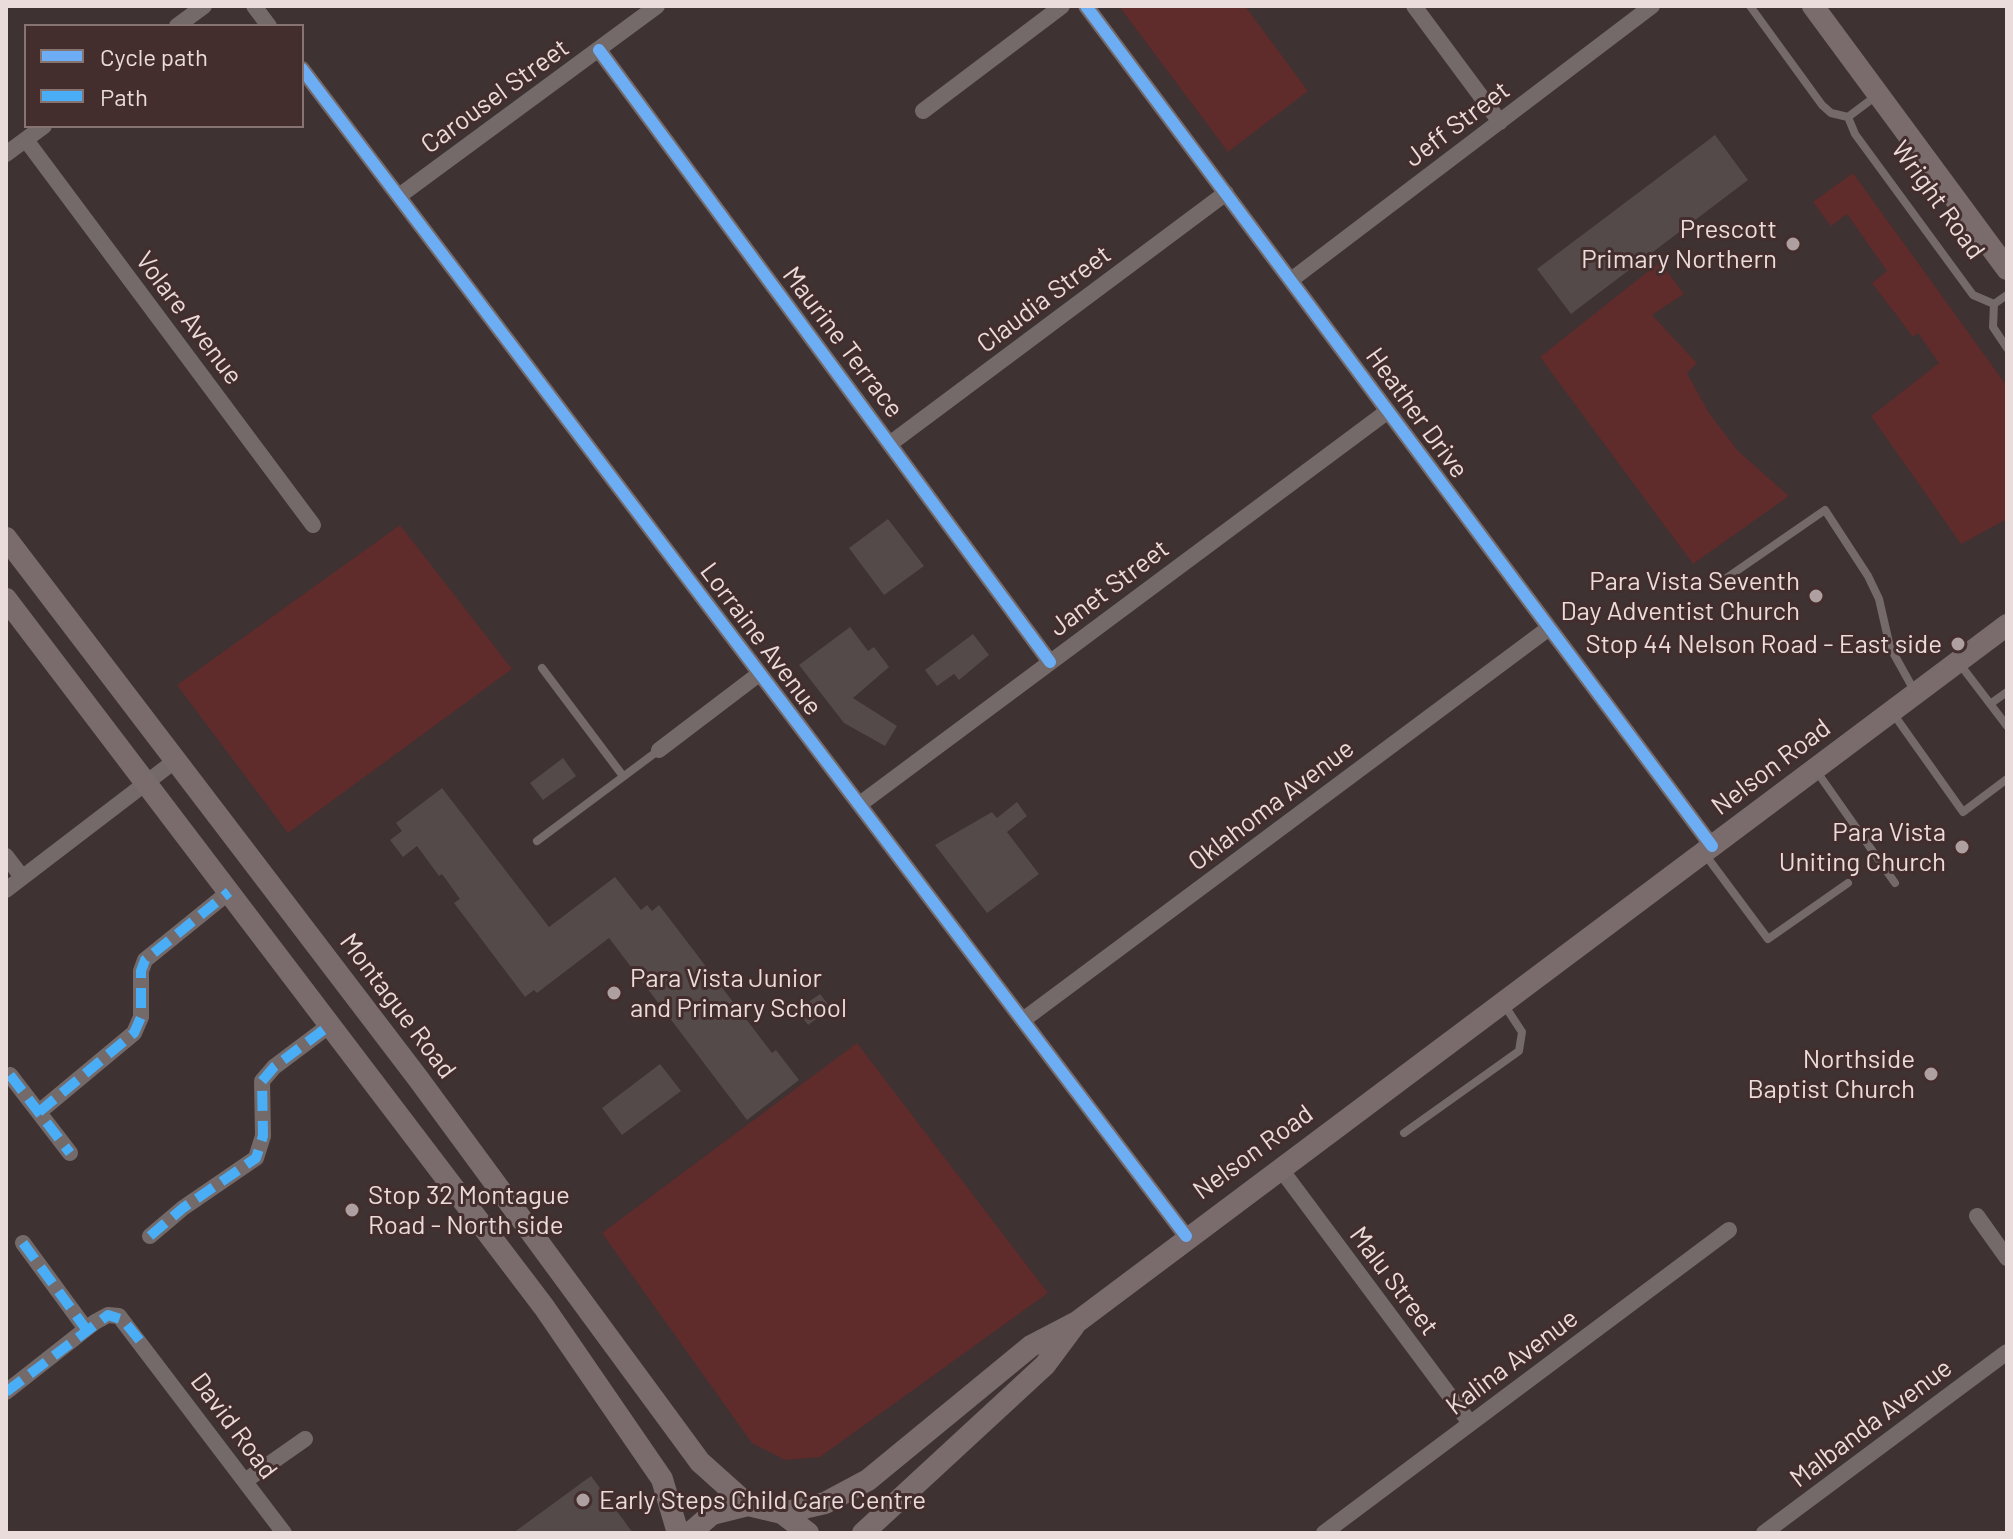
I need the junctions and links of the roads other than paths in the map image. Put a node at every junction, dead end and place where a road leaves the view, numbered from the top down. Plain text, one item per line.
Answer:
1 (204, 6) edge
2 (254, 6) edge
3 (657, 6) edge
4 (1062, 6) edge
5 (1086, 6) edge
6 (1414, 6) edge
7 (1652, 6) edge
8 (1750, 6) edge
9 (1813, 6) edge
10 (180, 24) edge
11 (268, 24) edge
12 (599, 50) junction
13 (304, 72) edge
14 (1879, 95) junction
15 (923, 111) dead end
16 (1848, 117) junction
17 (1500, 122) junction
18 (41, 128) edge
19 (26, 140) junction
20 (6, 154) edge
21 (1226, 193) junction
22 (399, 196) junction
23 (2007, 269) edge
24 (1291, 280) junction
25 (2007, 295) edge
26 (1994, 304) junction
27 (2007, 348) edge
28 (1388, 411) junction
29 (891, 443) junction
30 (313, 525) dead end
31 (6, 538) edge
32 (1725, 579) dead end
33 (6, 599) edge
34 (2007, 625) edge
35 (1549, 628) junction
36 (1050, 662) junction
37 (1958, 662) junction
38 (542, 668) dead end
39 (759, 674) junction
40 (2007, 692) edge
41 (1915, 693) junction
42 (1990, 704) junction
43 (1891, 711) junction
44 (2007, 726) edge
45 (659, 750) joint
46 (176, 760) junction
47 (1815, 768) junction
48 (623, 776) junction
49 (2007, 779) edge
50 (146, 784) junction
51 (860, 804) junction
52 (537, 841) dead end
53 (1708, 849) junction
54 (6, 856) edge
55 (22, 877) junction
56 (1848, 883) dead end
57 (1895, 883) dead end
58 (6, 890) edge
59 (229, 892) junction
60 (1503, 1002) junction
61 (1023, 1020) junction
62 (330, 1025) junction
63 (10, 1075) dead end
64 (39, 1112) junction
65 (1404, 1133) dead end
66 (70, 1153) dead end
67 (1280, 1168) junction
68 (1977, 1216) dead end
69 (1729, 1230) dead end
70 (150, 1236) dead end
71 (1186, 1236) junction
72 (23, 1243) dead end
73 (2007, 1258) edge
74 (1077, 1322) junction
75 (86, 1329) junction
76 (2007, 1352) edge
77 (6, 1392) edge
78 (1470, 1423) junction
79 (305, 1439) dead end
80 (245, 1481) junction
81 (748, 1505) junction
82 (782, 1513) junction
83 (284, 1533) edge
84 (678, 1533) edge
85 (690, 1533) edge
86 (808, 1533) edge
87 (863, 1533) edge
88 (1324, 1533) edge
89 (1764, 1533) edge

1 - 10 street
2 - 11 street
3 - 12 street, Carousel Street
4 - 15 street
5 - 21 street, Heather Drive
6 - 17 street
7 - 17 street, Jeff Street
8 - 16 lane, Wright Road
9 - 14 main road, Wright Road
12 - 22 street, Carousel Street
12 - 29 street, Maurine Terrace
13 - 22 street, Lorraine Avenue
14 - 16 lane
14 - 23 main road, Wright Road
16 - 26 lane, Wright Road
17 - 24 street, Jeff Street
18 - 19 street
19 - 20 street
19 - 30 street, Volare Avenue
21 - 24 street, Heather Drive
21 - 29 street, Claudia Street
22 - 39 street, Lorraine Avenue
24 - 28 street, Heather Drive
25 - 26 lane
26 - 27 lane
28 - 35 street, Heather Drive
28 - 36 street, Janet Street
29 - 36 street, Maurine Terrace
31 - 46 main road, Montague Road
32 - 41 lane
33 - 50 main road
34 - 37 main road, Nelson Road
35 - 53 street, Heather Drive
35 - 61 street, Oklahoma Avenue
36 - 51 street, Janet Street
37 - 41 main road, Nelson Road
37 - 42 lane
38 - 48 lane
39 - 45 street
39 - 51 street, Lorraine Avenue
40 - 42 lane
41 - 43 main road, Nelson Road
42 - 44 lane
43 - 47 main road, Nelson Road
43 - 49 lane
45 - 48 lane
46 - 50 street
46 - 81 main road, Montague Road
47 - 53 main road, Nelson Road
47 - 57 lane
48 - 52 lane
50 - 55 street
50 - 59 main road
51 - 61 street, Lorraine Avenue
53 - 56 lane
53 - 60 main road, Nelson Road
54 - 55 street
55 - 58 street
59 - 62 main road
59 - 64 street
60 - 65 lane
60 - 67 main road, Nelson Road
61 - 71 street, Lorraine Avenue
62 - 70 street
62 - 84 main road
63 - 64 street
64 - 66 street
67 - 71 main road, Nelson Road
67 - 78 street, Malu Street
68 - 73 street
69 - 78 street, Kalina Avenue
71 - 74 main road, Nelson Road
72 - 75 street
74 - 82 main road, Nelson Road
74 - 87 main road, Nelson Road
75 - 77 street
75 - 80 street, David Road
76 - 89 street, Malbanda Avenue
78 - 88 street, Kalina Avenue
79 - 80 street
80 - 83 street, David Road
81 - 82 main road
81 - 85 main road
82 - 86 main road

